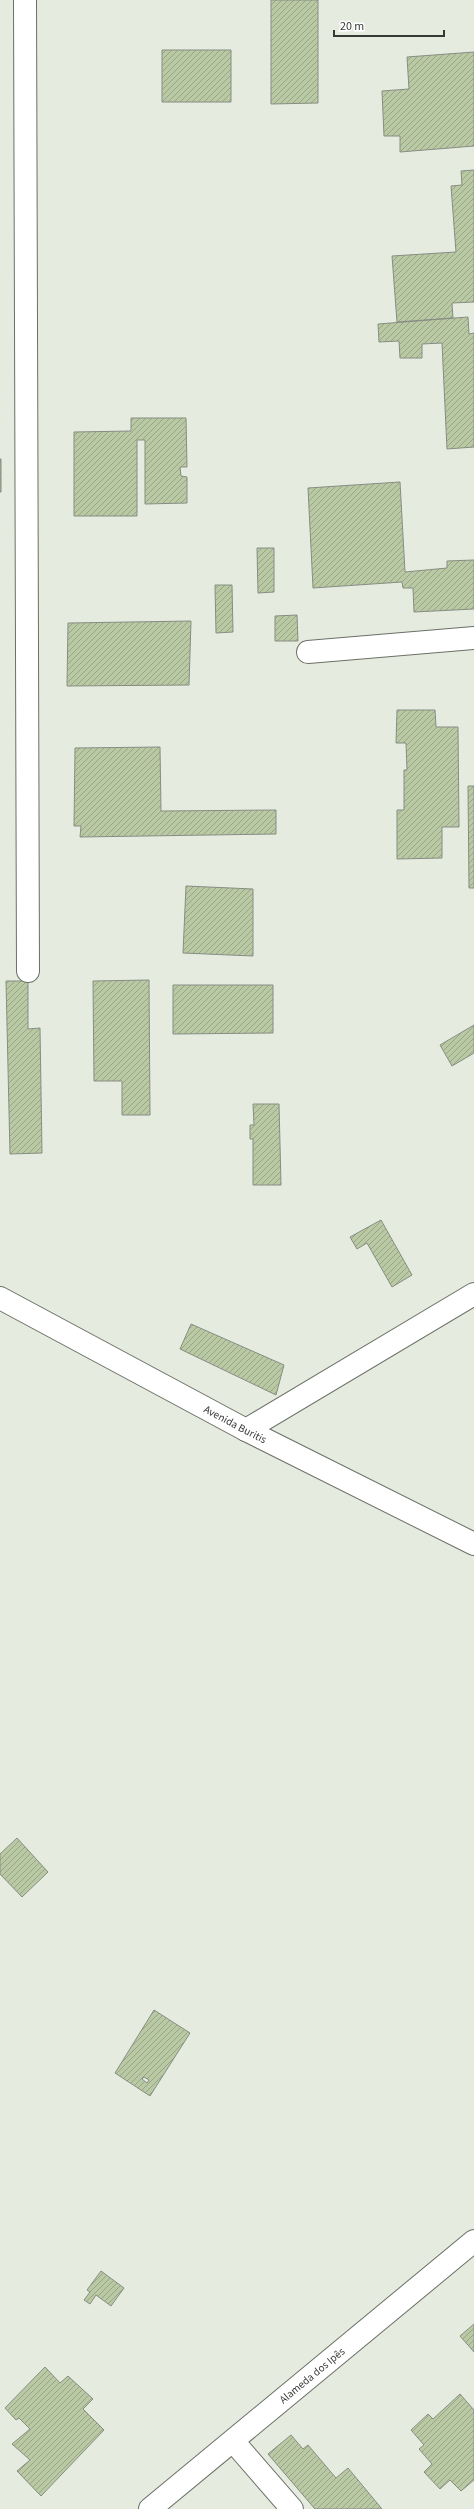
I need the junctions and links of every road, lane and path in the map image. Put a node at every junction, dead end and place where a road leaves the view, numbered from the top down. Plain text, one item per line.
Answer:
1 (26, 0) edge
2 (474, 638) edge
3 (308, 652) dead end
4 (28, 971) dead end
5 (474, 1294) edge
6 (0, 1298) edge
7 (246, 1430) junction
8 (474, 1544) edge
9 (474, 2241) edge
10 (233, 2441) junction
11 (150, 2509) edge
12 (292, 2509) edge

1 - 4 street
2 - 3 street
5 - 7 street
6 - 7 street, Avenida Buritis
7 - 8 street, Avenida Buritis
9 - 10 street, Alameda dos Ipês
10 - 11 street, Alameda dos Ipês
10 - 12 street

